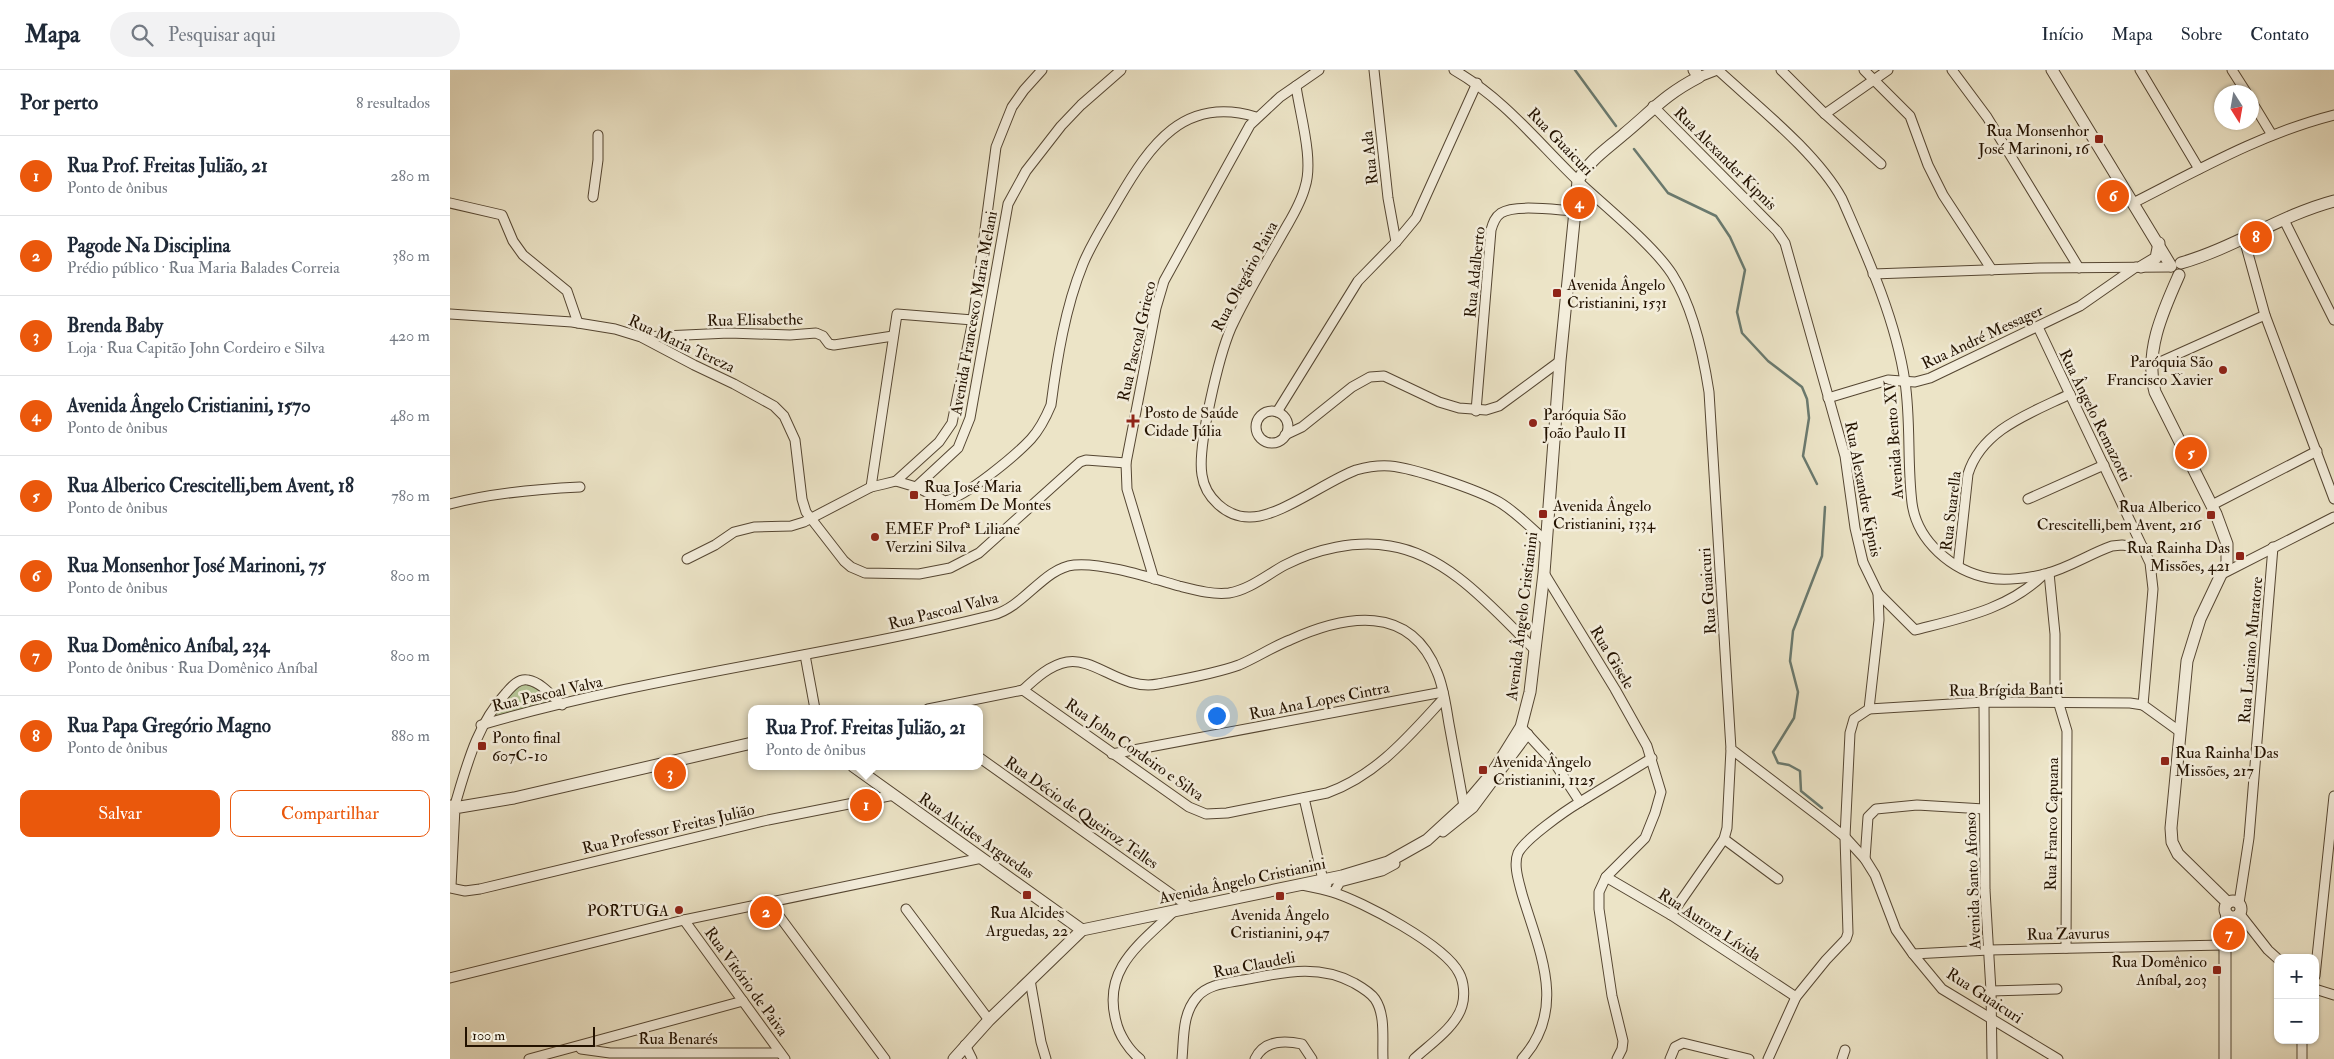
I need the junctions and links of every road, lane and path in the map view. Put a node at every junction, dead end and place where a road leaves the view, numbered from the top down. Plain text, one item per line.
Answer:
1 (1042, 70) edge
2 (1121, 70) edge
3 (1319, 70) edge
4 (1374, 70) edge
5 (1454, 70) edge
6 (1718, 70) edge
7 (1780, 70) edge
8 (1864, 70) edge
9 (1888, 70) edge
10 (1952, 70) edge
11 (2052, 70) edge
12 (2140, 70) edge
13 (2232, 70) edge
14 (1696, 74) edge
15 (1874, 80) junction
16 (1477, 83) junction
17 (2242, 85) edge
18 (1296, 86) junction
19 (1653, 106) junction
20 (1825, 114) junction
21 (2259, 114) edge
22 (2334, 115) edge
23 (1256, 117) junction
24 (598, 135) dead end
25 (2272, 135) junction
26 (1881, 164) dead end
27 (2199, 169) junction
28 (1578, 181) junction
29 (592, 197) dead end
30 (2334, 201) edge
31 (990, 202) junction
32 (450, 203) edge
33 (2133, 203) junction
34 (1008, 204) junction
35 (1573, 210) junction
36 (2284, 220) junction
37 (1777, 231) joint
38 (2244, 239) junction
39 (1396, 242) junction
40 (2159, 243) junction
41 (2142, 267) junction
42 (2079, 268) junction
43 (2176, 268) junction
44 (1992, 270) junction
45 (1873, 274) junction
46 (450, 314) edge
47 (2266, 315) junction
48 (973, 320) junction
49 (2334, 320) edge
50 (578, 323) junction
51 (2038, 327) junction
52 (893, 336) junction
53 (641, 337) junction
54 (1560, 361) junction
55 (2151, 366) junction
56 (1905, 382) junction
57 (2070, 394) junction
58 (1828, 398) junction
59 (1476, 410) junction
60 (1277, 412) junction
61 (1285, 436) junction
62 (2317, 451) junction
63 (1126, 463) junction
64 (2104, 465) junction
65 (896, 481) junction
66 (916, 486) junction
67 (580, 487) dead end
68 (871, 488) junction
69 (2028, 499) dead end
70 (2334, 500) edge
71 (450, 504) edge
72 (2212, 505) junction
73 (2334, 517) edge
74 (810, 519) junction
75 (1546, 541) junction
76 (2273, 547) junction
77 (2144, 548) junction
78 (687, 559) dead end
79 (1958, 566) junction
80 (1544, 573) junction
81 (2224, 573) junction
82 (2047, 574) junction
83 (1154, 579) junction
84 (1878, 593) junction
85 (1535, 650) junction
86 (805, 655) junction
87 (1023, 690) junction
88 (1444, 695) junction
89 (1984, 702) junction
90 (2058, 702) junction
91 (562, 705) junction
92 (814, 705) edge
93 (948, 705) edge
94 (2143, 705) junction
95 (1869, 709) junction
96 (482, 724) junction
97 (1525, 730) junction
98 (2179, 731) junction
99 (748, 744) edge
100 (1731, 749) junction
101 (1112, 754) junction
102 (1652, 758) junction
103 (983, 760) edge
104 (860, 770) edge
105 (894, 795) junction
106 (2334, 796) edge
107 (1304, 798) junction
108 (1580, 802) junction
109 (452, 806) edge
110 (1464, 806) junction
111 (1984, 809) junction
112 (1845, 836) junction
113 (1724, 838) junction
114 (451, 846) edge
115 (982, 858) junction
116 (1865, 859) junction
117 (1606, 877) junction
118 (1778, 879) dead end
119 (1323, 880) junction
120 (1299, 884) junction
121 (450, 887) edge
122 (1334, 892) junction
123 (768, 902) junction
124 (1192, 908) junction
125 (2233, 908) junction
126 (906, 909) dead end
127 (1173, 912) junction
128 (1671, 915) junction
129 (684, 920) junction
130 (1082, 930) junction
131 (2224, 945) junction
132 (2066, 948) junction
133 (1989, 950) junction
134 (1913, 954) junction
135 (2317, 954) edge
136 (2274, 955) edge
137 (450, 978) edge
138 (1030, 980) junction
139 (2057, 990) dead end
140 (2319, 990) edge
141 (1992, 991) junction
142 (2334, 995) edge
143 (1796, 997) junction
144 (743, 1001) junction
145 (1992, 1018) junction
146 (989, 1020) junction
147 (2302, 1044) edge
148 (965, 1045) junction
149 (576, 1048) junction
150 (1845, 1050) dead end
151 (610, 1056) edge
152 (783, 1056) edge
153 (1671, 1056) edge
154 (1992, 1058) edge
155 (529, 1059) edge
156 (885, 1059) edge
157 (954, 1059) edge
158 (972, 1059) edge
159 (1046, 1059) edge
160 (1140, 1059) edge
161 (1182, 1059) edge
162 (1255, 1059) edge
163 (1312, 1059) edge
164 (1382, 1059) edge
165 (1414, 1059) edge
166 (1522, 1059) edge
167 (1617, 1059) edge
168 (1749, 1059) edge
169 (1768, 1059) edge
170 (1842, 1059) edge
171 (2058, 1059) edge
172 (2225, 1059) edge
173 (2302, 1059) edge

1 - 31 street, Avenida Francesco Maria Melani
2 - 34 street
3 - 18 street, Rua Pascoal Grieco
4 - 39 street, Rua Ada
5 - 16 street, Rua Guaicuri
6 - 14 street
6 - 45 street, Avenida Bento XV
7 - 20 street
8 - 15 street
9 - 15 street
10 - 42 street
11 - 33 street
12 - 27 street
13 - 17 street
14 - 19 street
15 - 20 street
15 - 44 street
16 - 28 street, Rua Guaicuri
16 - 39 street
18 - 23 street, Rua Pascoal Grieco
18 - 75 street, Rua Olegário Paiva
19 - 28 street
19 - 37 street, Rua Alexander Kipnis
20 - 26 street
21 - 25 street
22 - 25 street
23 - 63 street, Rua Pascoal Grieco
23 - 66 street
24 - 29 street
25 - 27 street
27 - 33 street
28 - 35 street, Avenida Ângelo Cristianini
28 - 100 street, Rua Guaicuri
30 - 36 street
31 - 34 street, Avenida Francesco Maria Melani
31 - 48 street, Avenida Francesco Maria Melani
32 - 50 street
33 - 40 street
34 - 66 street, Avenida Francesco Maria Melani
35 - 54 street, Avenida Ângelo Cristianini
35 - 59 street, Rua Adalberto
36 - 38 street
36 - 49 street
37 - 58 street, Rua Alexandre Kipnis
38 - 43 street
38 - 47 street
39 - 60 street
40 - 41 street
40 - 43 street
41 - 42 street
41 - 43 street
41 - 51 street, Rua André Messager
42 - 44 street
43 - 55 street
44 - 45 street
45 - 56 street, Avenida Bento XV
46 - 50 street, Rua Maria Tereza
47 - 55 street
47 - 62 street
48 - 52 street
48 - 65 street, Avenida Francesco Maria Melani
50 - 53 street, Rua Maria Tereza
51 - 56 street, Rua André Messager
51 - 57 street, Rua Ângelo Remazotti
52 - 53 street, Rua Elisabethe
52 - 68 street
53 - 74 street, Rua Maria Tereza
54 - 59 street
54 - 75 street, Avenida Ângelo Cristianini
55 - 72 street
56 - 58 street, Rua André Messager
56 - 79 street, Avenida Bento XV
57 - 64 street, Rua Ângelo Remazotti
57 - 79 street, Rua Suarella
58 - 84 street, Rua Alexandre Kipnis
59 - 61 street
60 - 61 street
60 - 61 street
62 - 70 street
62 - 72 street
63 - 74 street, Rua Maria Tereza
63 - 83 street, Rua Pascoal Grieco
64 - 69 street
64 - 77 street, Rua Ângelo Remazotti
65 - 66 street
65 - 68 street
67 - 71 street
68 - 74 street
72 - 81 street
73 - 76 street
74 - 78 street
75 - 80 street, Avenida Ângelo Cristianini
76 - 81 street
76 - 125 street, Rua Luciano Muratore
77 - 82 street, Avenida Bento XV
77 - 94 street, Rua Ângelo Remazotti
79 - 82 street, Avenida Bento XV
80 - 85 street, Avenida Ângelo Cristianini
80 - 102 street, Rua Gisele
81 - 98 street
82 - 84 street, Rua Alexandre Kipnis
82 - 90 street, Rua Franco Capuana
83 - 85 street, Rua Pascoal Valva
83 - 86 street, Rua Pascoal Valva
84 - 95 street
85 - 97 street, Avenida Ângelo Cristianini
86 - 91 street, Rua Pascoal Valva
86 - 92 street
87 - 88 street
87 - 93 street
87 - 101 street, Rua John Cordeiro e Silva
88 - 101 street, Rua Ana Lopes Cintra
88 - 107 street, Rua John Cordeiro e Silva
88 - 110 street
89 - 90 street, Rua Brígida Banti
89 - 95 street, Rua Brígida Banti
89 - 111 street, Avenida Santo Afonso
90 - 94 street, Rua Brígida Banti
90 - 132 street, Rua Franco Capuana
91 - 96 street, Rua Pascoal Valva
91 - 96 street
94 - 98 street
95 - 112 street
96 - 109 street
97 - 108 street
97 - 110 street, Avenida Ângelo Cristianini
97 - 122 street
98 - 125 street
99 - 109 street
100 - 112 street, Rua Guaicuri
100 - 113 street
101 - 107 street, Rua John Cordeiro e Silva
102 - 108 street
102 - 117 street, Rua Gisele
103 - 124 street, Rua Décio de Queiroz Telles
104 - 105 street, Rua Alcides Arguedas
105 - 115 street, Rua Alcides Arguedas
105 - 121 street, Rua Professor Freitas Julião
106 - 135 street
107 - 119 street
108 - 166 street
109 - 114 street
110 - 119 street, Avenida Ângelo Cristianini
111 - 116 street
111 - 133 street, Avenida Santo Afonso
112 - 116 street, Rua Guaicuri
112 - 143 street
113 - 118 street
113 - 128 street
114 - 121 street
115 - 123 street
115 - 130 street, Rua Alcides Arguedas
116 - 134 street, Rua Guaicuri
117 - 128 street, Rua Aurora Lívida
117 - 167 street
119 - 120 street, Avenida Ângelo Cristianini
119 - 122 street
120 - 122 street
120 - 124 street, Avenida Ângelo Cristianini
122 - 165 street
123 - 129 street
123 - 156 street
124 - 127 street, Avenida Ângelo Cristianini
125 - 131 street
125 - 136 street
126 - 146 street
127 - 130 street, Avenida Ângelo Cristianini
127 - 160 street
128 - 143 street, Rua Aurora Lívida
129 - 137 street
129 - 144 street, Rua Vitório de Paiva
130 - 138 street
131 - 132 street, Rua Zavurus
131 - 172 street
132 - 133 street, Rua Zavurus
133 - 134 street, Rua Zavurus
133 - 141 street, Avenida Santo Afonso
134 - 145 street, Rua Guaicuri
138 - 146 street
138 - 159 street
139 - 141 street
140 - 142 street
141 - 145 street, Avenida Santo Afonso
143 - 169 street
144 - 149 street
144 - 152 street, Rua Vitório de Paiva
145 - 154 street, Avenida Santo Afonso
145 - 171 street, Rua Guaicuri
146 - 148 street
147 - 173 street
148 - 157 street
148 - 158 street
149 - 151 street, Rua Benarés
149 - 155 street
150 - 170 street
151 - 152 street, Rua Benarés
153 - 168 street
161 - 164 street, Rua Claudeli
162 - 163 street

